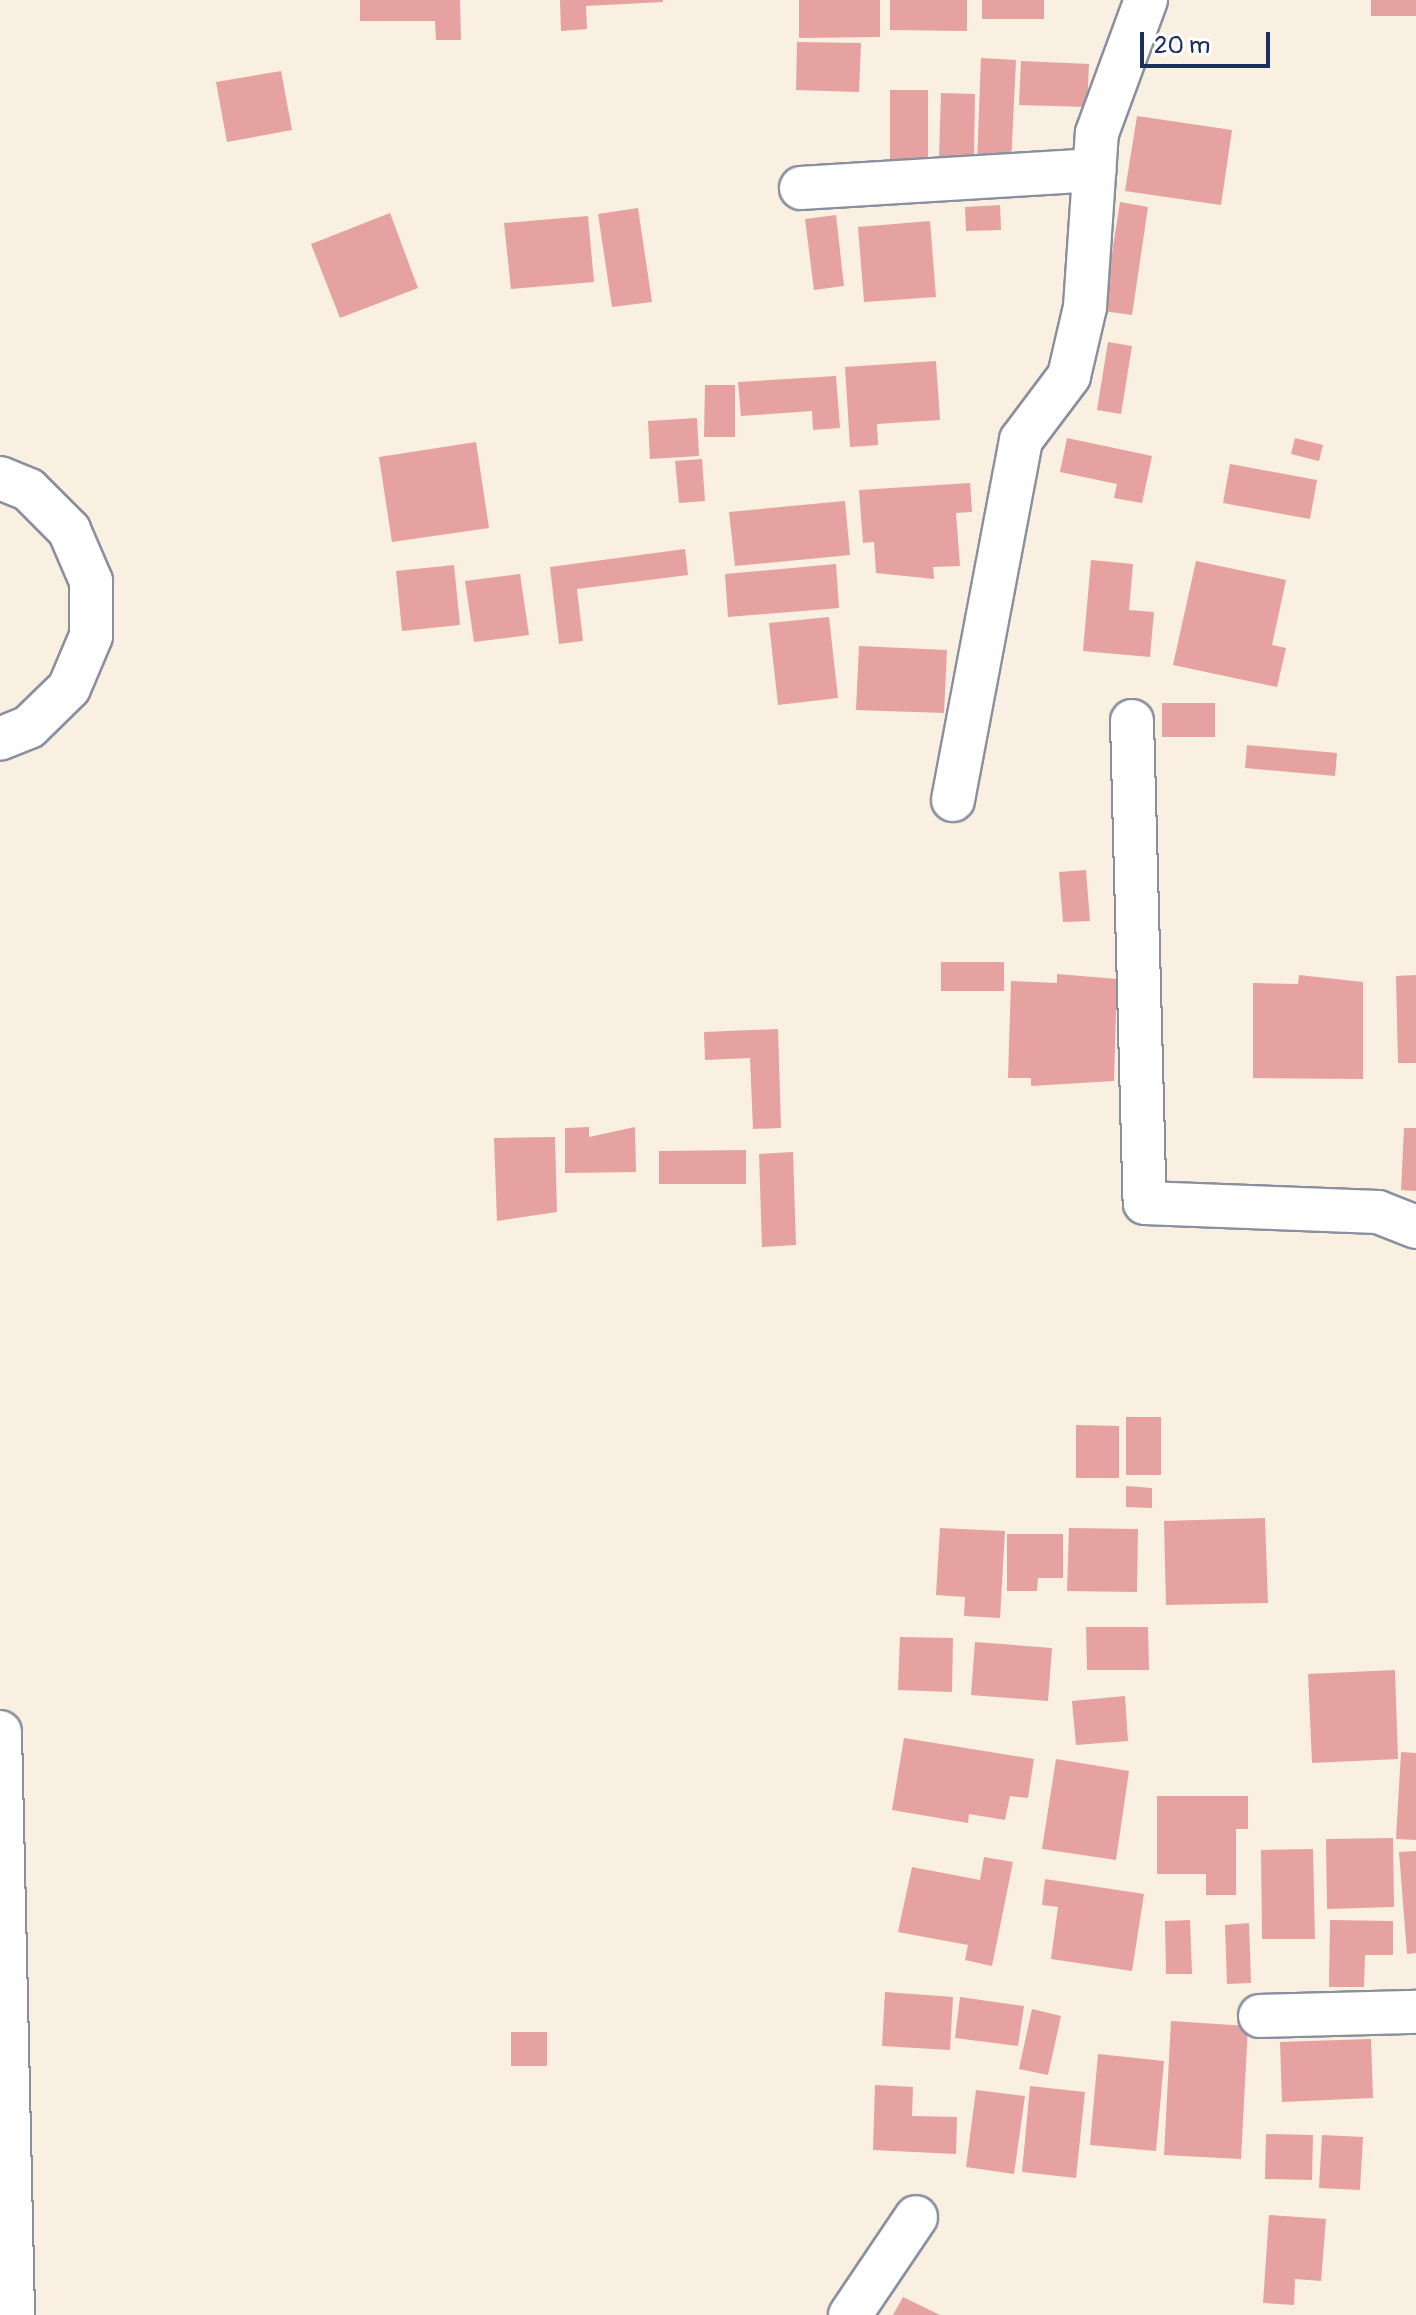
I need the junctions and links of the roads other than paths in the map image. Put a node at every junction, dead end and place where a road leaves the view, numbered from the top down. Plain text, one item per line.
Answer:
1 (1146, 0) edge
2 (1094, 170) junction
3 (801, 188) dead end
4 (0, 478) edge
5 (1132, 721) dead end
6 (0, 739) edge
7 (953, 800) dead end
8 (1416, 1227) edge
9 (0, 1732) edge
10 (2, 1861) edge
11 (1416, 2012) edge
12 (1260, 2016) dead end
13 (916, 2217) dead end
14 (13, 2315) edge
15 (850, 2315) edge

1 - 2 street
2 - 3 street
2 - 7 street
4 - 6 street
5 - 8 street
9 - 10 street
10 - 14 street
11 - 12 street
13 - 15 street

